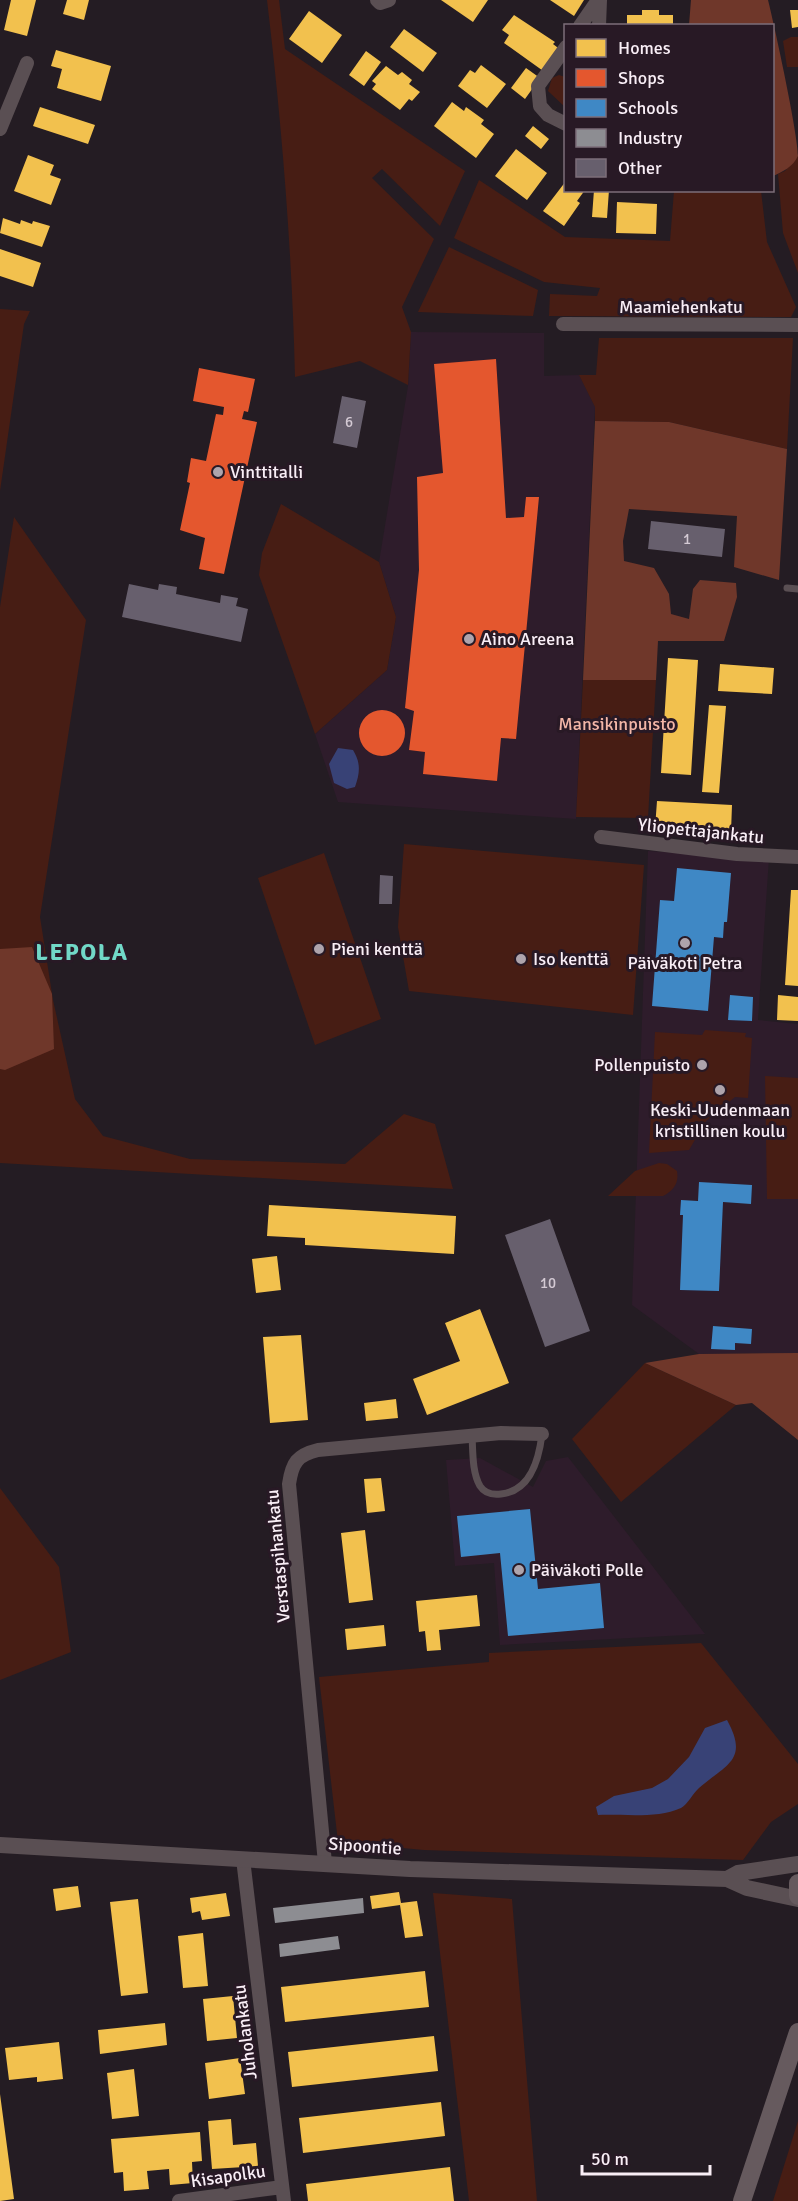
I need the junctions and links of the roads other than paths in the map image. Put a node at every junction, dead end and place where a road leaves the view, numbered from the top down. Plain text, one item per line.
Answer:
1 (377, 0) edge
2 (389, 0) edge
3 (599, 0) edge
4 (581, 24) edge
5 (599, 24) edge
6 (564, 50) edge
7 (27, 63) dead end
8 (564, 123) edge
9 (0, 130) edge
10 (563, 324) dead end
11 (798, 326) edge
12 (787, 588) dead end
13 (798, 589) edge
14 (601, 837) dead end
15 (798, 857) edge
16 (542, 1434) joint
17 (472, 1436) junction
18 (0, 1845) edge
19 (243, 1859) junction
20 (325, 1863) junction
21 (798, 1864) edge
22 (727, 1879) junction
23 (798, 1883) edge
24 (798, 1897) edge
25 (798, 2032) edge
26 (283, 2194) edge
27 (179, 2201) edge
28 (742, 2201) edge

1 - 2 street
3 - 4 street
3 - 5 street
6 - 8 street
7 - 9 street
10 - 11 street, Maamiehenkatu
12 - 13 lane
14 - 15 street, Yliopettajankatu
16 - 17 street, Verstaspihankatu
16 - 17 lane
17 - 20 street, Verstaspihankatu
18 - 19 street, Sipoontie
19 - 20 street, Sipoontie
19 - 26 street, Juholankatu
20 - 22 street, Sipoontie
21 - 22 street, Sipoontie
22 - 24 street, Sipoontie
23 - 24 main road
25 - 28 main road
26 - 27 street, Kisapolku

